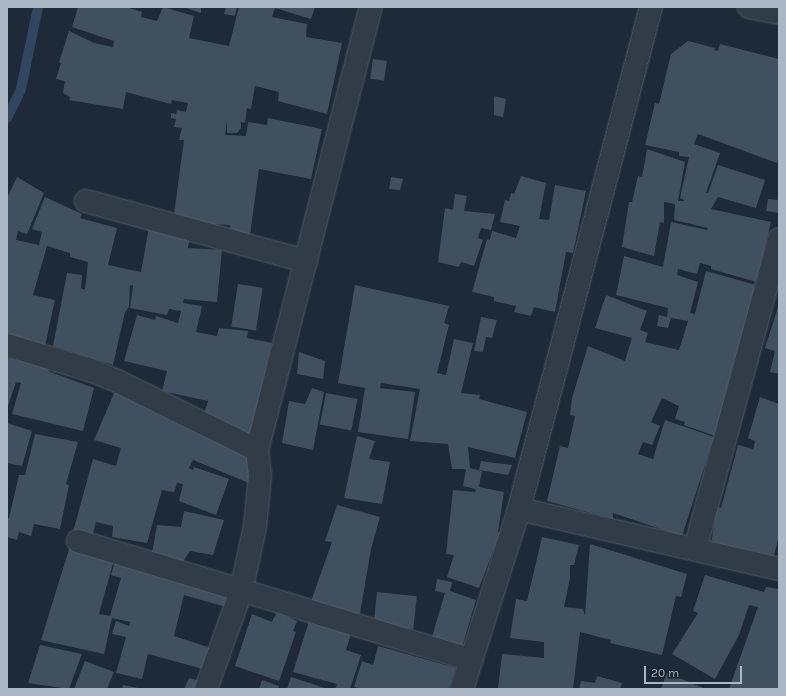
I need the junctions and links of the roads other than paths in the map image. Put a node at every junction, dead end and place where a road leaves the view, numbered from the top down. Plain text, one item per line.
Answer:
1 (371, 7) edge
2 (651, 7) edge
3 (749, 7) edge
4 (779, 13) edge
5 (86, 201) dead end
6 (779, 239) edge
7 (306, 261) junction
8 (7, 345) edge
9 (257, 450) junction
10 (519, 509) junction
11 (78, 541) dead end
12 (695, 549) junction
13 (779, 568) edge
14 (241, 591) junction
15 (471, 660) junction
16 (206, 689) edge
17 (462, 689) edge

1 - 7 street
2 - 10 street
3 - 4 street
5 - 7 street
6 - 12 street
7 - 9 street
8 - 9 street
9 - 14 street
10 - 12 street
10 - 15 street
11 - 14 street
12 - 13 street
14 - 15 street
14 - 16 street
15 - 17 street

